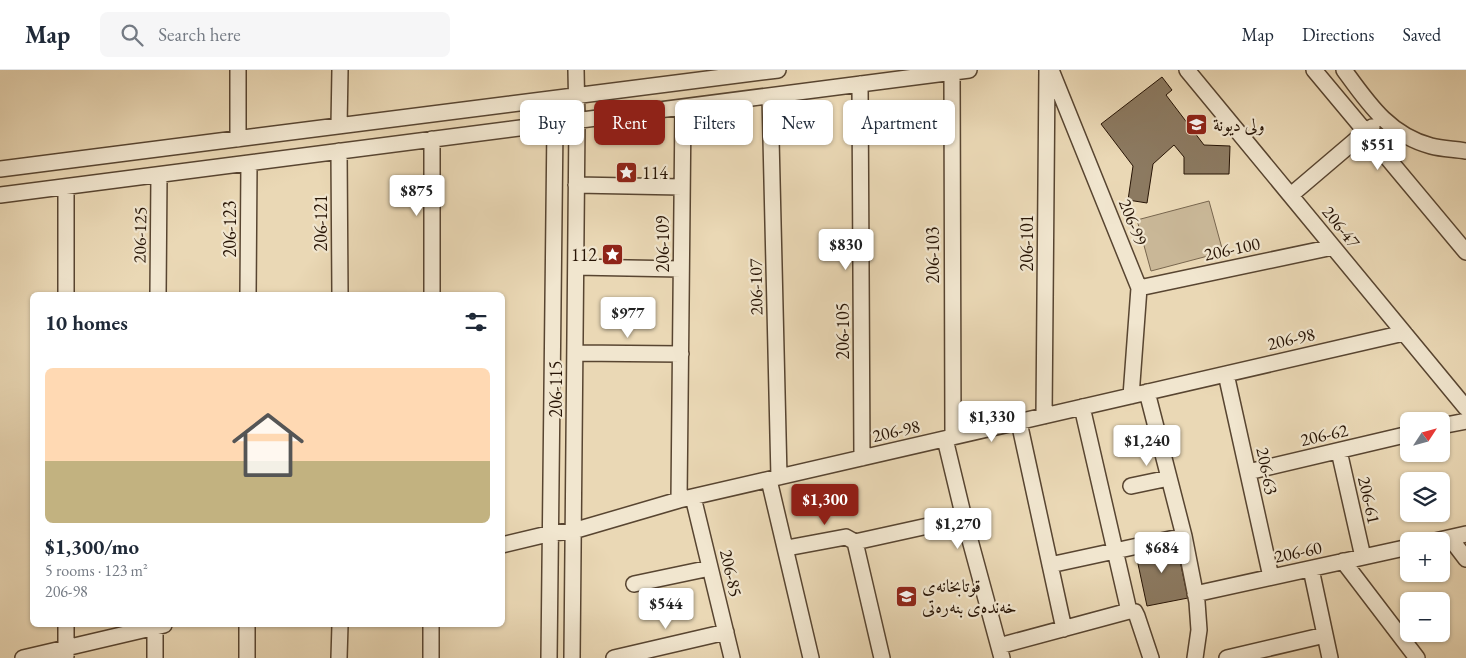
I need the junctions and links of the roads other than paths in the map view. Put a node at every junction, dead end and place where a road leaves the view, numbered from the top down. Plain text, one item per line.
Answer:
1 (238, 70) edge
2 (340, 70) edge
3 (576, 70) edge
4 (778, 70) edge
5 (970, 70) edge
6 (1047, 70) edge
7 (1052, 70) edge
8 (1187, 70) edge
9 (1314, 70) edge
10 (1344, 70) edge
11 (952, 72) junction
12 (680, 76) edge
13 (860, 84) junction
14 (576, 96) junction
15 (770, 96) junction
16 (573, 100) edge
17 (576, 100) edge
18 (738, 100) edge
19 (675, 108) edge
20 (584, 120) edge
21 (1384, 121) junction
22 (339, 126) junction
23 (520, 128) edge
24 (1365, 132) junction
25 (238, 138) junction
26 (432, 139) junction
27 (555, 145) edge
28 (577, 145) edge
29 (683, 145) edge
30 (340, 151) junction
31 (1466, 151) edge
32 (249, 163) junction
33 (0, 169) edge
34 (159, 175) junction
35 (576, 185) junction
36 (66, 187) junction
37 (682, 187) junction
38 (0, 195) edge
39 (1291, 195) junction
40 (1333, 247) junction
41 (1466, 252) edge
42 (576, 267) junction
43 (681, 269) junction
44 (1140, 288) junction
45 (66, 292) edge
46 (158, 292) edge
47 (248, 292) edge
48 (340, 292) edge
49 (432, 292) edge
50 (1404, 332) junction
51 (575, 353) junction
52 (681, 354) junction
53 (1226, 374) junction
54 (1147, 392) junction
55 (1130, 396) junction
56 (1082, 407) junction
57 (1466, 408) edge
58 (1044, 416) junction
59 (1466, 421) edge
60 (1019, 422) junction
61 (1450, 424) edge
62 (1400, 436) edge
63 (949, 438) junction
64 (1339, 451) junction
65 (862, 458) junction
66 (1248, 472) junction
67 (774, 478) junction
68 (1169, 478) junction
69 (1132, 486) dead end
70 (686, 499) junction
71 (964, 518) junction
72 (573, 530) junction
73 (552, 533) junction
74 (1466, 534) edge
75 (1184, 536) junction
76 (1450, 538) joint
77 (856, 542) junction
78 (505, 544) edge
79 (787, 548) junction
80 (1400, 549) edge
81 (1114, 551) junction
82 (1363, 557) junction
83 (1466, 559) edge
84 (1343, 561) junction
85 (1050, 565) junction
86 (710, 568) junction
87 (1311, 568) junction
88 (1271, 577) junction
89 (634, 584) dead end
90 (1195, 594) junction
91 (1133, 613) junction
92 (66, 627) edge
93 (155, 627) edge
94 (158, 627) edge
95 (247, 627) edge
96 (340, 627) edge
97 (431, 627) edge
98 (1064, 629) junction
99 (726, 632) junction
100 (1325, 635) junction
101 (66, 653) edge
102 (998, 654) edge
103 (23, 658) edge
104 (155, 658) edge
105 (247, 658) edge
106 (339, 658) edge
107 (431, 658) edge
108 (549, 658) edge
109 (572, 658) edge
110 (614, 658) edge
111 (732, 658) edge
112 (811, 658) edge
113 (882, 658) edge
114 (1151, 658) edge
115 (1195, 658) edge
116 (1227, 658) edge
117 (1330, 658) edge
118 (1417, 658) edge

1 - 25 street
2 - 22 street
3 - 14 street, 206-115
4 - 12 street
5 - 11 street
6 - 58 street, 206-101
7 - 44 street, 206-99
8 - 39 street, 206-47
9 - 24 street
10 - 21 street
11 - 13 street
11 - 63 street, 206-103
12 - 14 street
13 - 15 street
13 - 65 street, 206-105
14 - 16 street
14 - 17 street, 206-115
14 - 22 street
15 - 18 street
15 - 67 street, 206-107
19 - 20 street
21 - 24 street
21 - 31 street
22 - 25 street
23 - 26 street
24 - 39 street
24 - 41 street
25 - 33 street
26 - 30 street
26 - 49 street
27 - 73 street, 206-115
28 - 35 street, 206-115
29 - 37 street, 206-109
30 - 32 street
30 - 48 street, 206-121
32 - 34 street
32 - 47 street, 206-123
34 - 36 street
34 - 46 street, 206-125
35 - 37 street
35 - 42 street, 206-115
36 - 38 street
36 - 45 street
37 - 43 street, 206-109
39 - 40 street, 206-47
40 - 44 street, 206-100
40 - 50 street, 206-47
42 - 43 street
42 - 51 street, 206-115
43 - 52 street, 206-109
44 - 55 street, 206-99
50 - 53 street, 206-98
50 - 57 street, 206-47
51 - 52 street
51 - 72 street, 206-115
52 - 70 street, 206-109
53 - 54 street, 206-98
53 - 66 street, 206-63
54 - 55 street, 206-98
54 - 68 street
55 - 56 street, 206-98
56 - 58 street, 206-98
56 - 81 street
58 - 60 street, 206-98
59 - 61 street
60 - 63 street, 206-98
60 - 85 street
62 - 64 street, 206-62
63 - 65 street, 206-98
63 - 71 street, 206-103
64 - 66 street, 206-62
64 - 82 street, 206-61
65 - 67 street, 206-98
66 - 88 street, 206-63
67 - 70 street, 206-98
67 - 79 street, 206-107
68 - 69 street
68 - 75 street
70 - 72 street, 206-98
70 - 86 street, 206-85
71 - 77 street
71 - 102 street, 206-103
72 - 73 street, 206-98
72 - 109 street, 206-115
73 - 78 street, 206-98
73 - 108 street, 206-115
74 - 76 street
75 - 81 street
75 - 90 street
76 - 83 street
77 - 79 street
77 - 113 street
79 - 112 street, 206-107
80 - 82 street, 206-60
81 - 85 street
81 - 91 street
82 - 84 street, 206-60
84 - 87 street, 206-60
84 - 118 street
85 - 98 street
86 - 89 street
86 - 99 street, 206-85
87 - 88 street, 206-60
87 - 100 street
88 - 90 street, 206-60
90 - 115 street
91 - 98 street
91 - 114 street
92 - 101 street
93 - 101 street
94 - 104 street
95 - 105 street
96 - 106 street
97 - 107 street
98 - 102 street
99 - 110 street
99 - 111 street, 206-85
100 - 116 street
100 - 117 street
101 - 103 street

